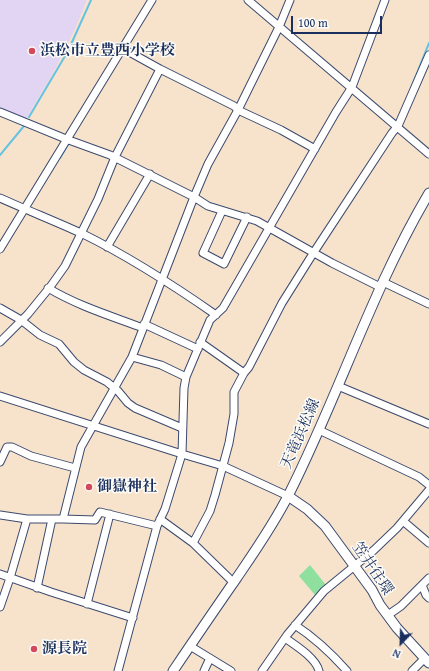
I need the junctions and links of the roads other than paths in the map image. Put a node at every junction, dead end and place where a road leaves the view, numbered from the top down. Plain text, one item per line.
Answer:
1 (152, 0) edge
2 (248, 0) edge
3 (290, 0) edge
4 (385, 0) edge
5 (279, 26) junction
6 (122, 48) junction
7 (429, 56) edge
8 (160, 69) junction
9 (352, 87) junction
10 (238, 110) junction
11 (0, 112) edge
12 (398, 126) junction
13 (66, 139) junction
14 (315, 149) junction
15 (429, 154) edge
16 (115, 158) junction
17 (150, 174) junction
18 (429, 193) edge
19 (194, 197) junction
20 (0, 198) edge
21 (24, 209) junction
22 (222, 211) junction
23 (247, 217) junction
24 (270, 228) junction
25 (81, 233) junction
26 (107, 247) junction
27 (0, 249) edge
28 (314, 252) junction
29 (162, 279) junction
30 (382, 285) junction
31 (48, 288) junction
32 (429, 304) edge
33 (0, 308) edge
34 (216, 314) junction
35 (21, 320) junction
36 (144, 326) junction
37 (0, 342) edge
38 (199, 345) junction
39 (132, 357) junction
40 (244, 373) junction
41 (186, 377) junction
42 (338, 386) junction
43 (114, 387) junction
44 (0, 396) edge
45 (429, 424) edge
46 (94, 426) junction
47 (182, 428) junction
48 (319, 430) junction
49 (182, 454) junction
50 (0, 462) edge
51 (223, 466) junction
52 (75, 468) junction
53 (429, 485) edge
54 (429, 490) edge
55 (288, 496) junction
56 (110, 514) junction
57 (0, 515) edge
58 (27, 519) junction
59 (52, 519) junction
60 (63, 519) junction
61 (403, 521) junction
62 (159, 522) junction
63 (193, 543) junction
64 (429, 543) edge
65 (354, 567) junction
66 (0, 574) edge
67 (10, 578) junction
68 (429, 578) edge
69 (234, 583) junction
70 (422, 585) junction
71 (37, 588) junction
72 (429, 598) edge
73 (87, 604) junction
74 (0, 607) edge
75 (388, 615) junction
76 (133, 618) junction
77 (295, 625) junction
78 (285, 638) junction
79 (190, 646) junction
80 (210, 658) junction
81 (427, 660) edge
82 (118, 671) edge
83 (173, 671) edge
84 (204, 671) edge
85 (231, 671) edge
86 (262, 671) edge
87 (320, 671) edge
88 (347, 671) edge
89 (412, 671) edge

1 - 6 street
2 - 5 street
3 - 5 street
4 - 9 street
5 - 9 street
5 - 10 street
6 - 8 street
6 - 13 street
7 - 12 street
8 - 10 street
8 - 16 street
9 - 12 street
9 - 14 street
10 - 14 street
10 - 19 street
11 - 13 street
12 - 15 street
12 - 28 street
13 - 16 street
13 - 21 street
14 - 24 street
16 - 17 street
16 - 25 street
17 - 19 street
17 - 26 street
18 - 30 main road, 天竜浜松線
19 - 22 street
19 - 29 street
20 - 21 street
21 - 25 street
21 - 27 street
22 - 23 street
22 - 23 street
23 - 24 street
24 - 28 street
24 - 34 street
25 - 26 street
25 - 31 street
26 - 29 street
28 - 30 street
28 - 40 street
29 - 34 street
29 - 36 street
30 - 32 street
30 - 42 main road, 天竜浜松線
31 - 35 street
31 - 36 street
33 - 35 street
34 - 38 street
35 - 37 street
35 - 43 street
36 - 38 street
36 - 39 street
38 - 40 street
38 - 41 street
39 - 41 street
39 - 43 street
40 - 51 street
41 - 47 street
42 - 45 street
42 - 48 main road, 天竜浜松線
43 - 46 street
43 - 47 street
44 - 46 street
46 - 49 street
46 - 52 street
47 - 49 street
48 - 53 street
48 - 55 main road, 天竜浜松線
49 - 51 street
49 - 62 street
50 - 52 street
51 - 55 street
51 - 63 street
52 - 60 street
54 - 61 street
55 - 65 main road, 笠井往環
55 - 69 main road, 天竜浜松線
56 - 60 street
56 - 62 street
56 - 73 street
57 - 58 street
58 - 59 street
58 - 67 street
59 - 60 street
59 - 71 street
61 - 64 street
61 - 65 street
62 - 63 street
62 - 76 street
63 - 69 street
65 - 75 main road, 笠井往環
65 - 77 street
66 - 67 street
67 - 71 street
67 - 74 street
68 - 70 street
69 - 79 main road, 天竜浜松線
70 - 72 street
70 - 75 street
71 - 73 street
73 - 76 street
75 - 81 main road, 笠井往環
76 - 82 street
77 - 78 street
77 - 88 street
78 - 86 street
78 - 87 street
79 - 80 street
79 - 83 main road, 天竜浜松線
80 - 84 street
80 - 85 street
81 - 89 street

